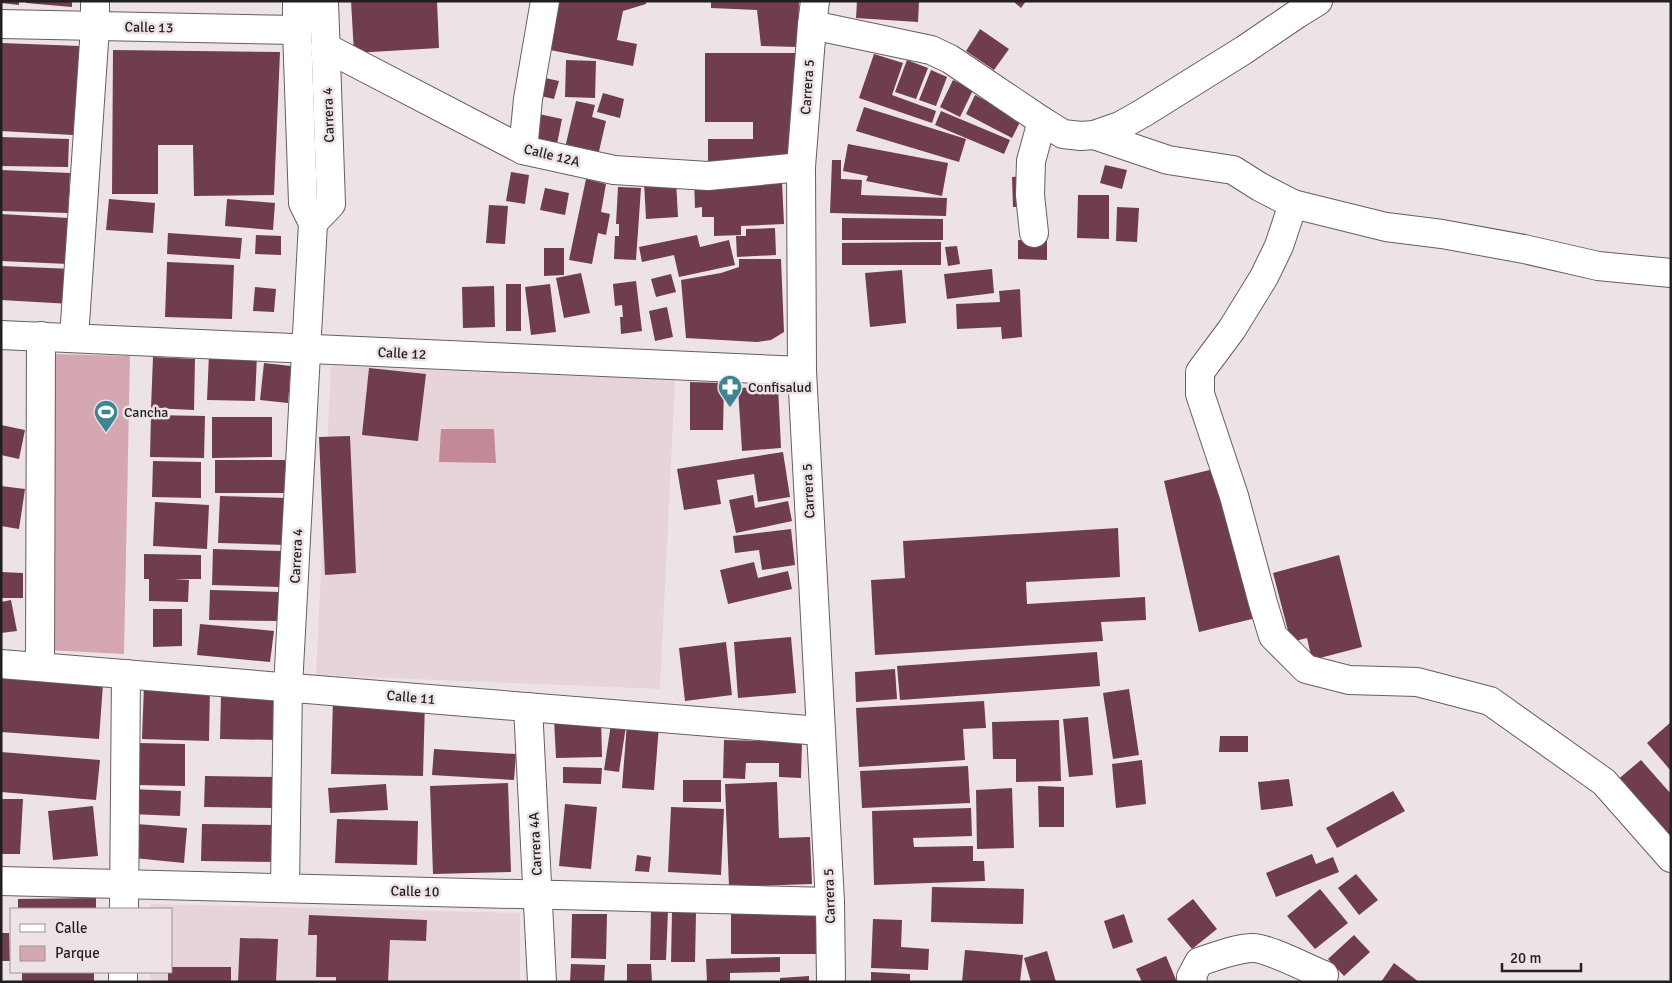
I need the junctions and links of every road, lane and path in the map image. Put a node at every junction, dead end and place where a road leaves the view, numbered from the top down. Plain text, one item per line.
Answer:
1 (297, 1) edge
2 (324, 1) edge
3 (544, 1) edge
4 (1318, 1) edge
5 (813, 13) edge
6 (95, 14) edge
7 (1, 24) edge
8 (296, 30) junction
9 (325, 47) junction
10 (1042, 121) junction
11 (1094, 135) junction
12 (523, 150) junction
13 (801, 167) junction
14 (1293, 204) junction
15 (314, 223) junction
16 (1034, 233) dead end
17 (1671, 273) edge
18 (1, 335) edge
19 (41, 336) junction
20 (74, 338) junction
21 (307, 349) junction
22 (802, 371) junction
23 (1, 664) edge
24 (40, 667) junction
25 (126, 674) junction
26 (288, 687) junction
27 (528, 707) junction
28 (820, 731) junction
29 (1671, 858) edge
30 (1, 881) edge
31 (285, 888) junction
32 (538, 894) junction
33 (124, 897) edge
34 (830, 902) junction
35 (1324, 975) dead end
36 (542, 982) edge
37 (831, 982) edge
38 (1193, 982) edge

1 - 8 street, Carrera 4
2 - 9 street, Carrera 4
3 - 12 street
4 - 11 street
5 - 10 street
5 - 13 street, Carrera 5
6 - 7 street, Calle 13
6 - 8 street, Calle 13
6 - 20 street
8 - 15 street, Carrera 4
9 - 12 street, Calle 12A
9 - 15 street, Carrera 4
10 - 11 street
10 - 16 street
11 - 14 street
12 - 13 street, Calle 12A
13 - 22 street, Carrera 5
14 - 17 street
14 - 29 street
15 - 21 street, Carrera 4
18 - 19 street, Calle 12
19 - 20 street, Calle 12
19 - 24 street
20 - 21 street, Calle 12
21 - 22 street, Calle 12
21 - 26 street, Carrera 4
22 - 28 street, Carrera 5
23 - 24 street, Calle 11
24 - 25 street, Calle 11
25 - 26 street, Calle 11
25 - 33 street
26 - 27 street, Calle 11
26 - 31 street, Carrera 4
27 - 28 street, Calle 11
27 - 32 street, Carrera 4A
28 - 34 street, Carrera 5
30 - 33 street, Calle 10
31 - 32 street, Calle 10
31 - 33 street, Calle 10
32 - 34 street, Calle 10
32 - 36 street, Carrera 4A
34 - 37 street, Carrera 5
35 - 38 street

